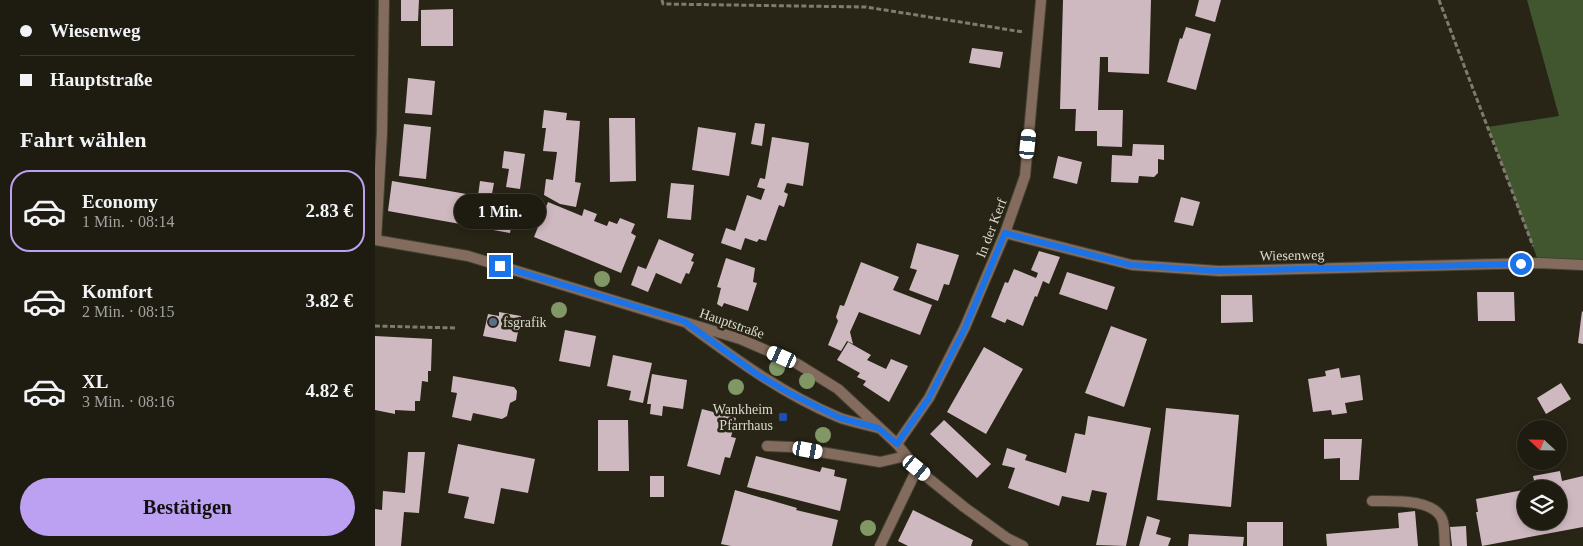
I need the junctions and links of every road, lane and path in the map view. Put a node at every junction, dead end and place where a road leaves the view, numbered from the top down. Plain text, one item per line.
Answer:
1 (384, 0) edge
2 (662, 0) edge
3 (1041, 0) edge
4 (1439, 0) edge
5 (1003, 29) dead end
6 (1005, 233) junction
7 (375, 240) edge
8 (1539, 263) junction
9 (1583, 265) edge
10 (684, 321) junction
11 (375, 326) edge
12 (455, 328) dead end
13 (878, 428) junction
14 (897, 444) junction
15 (767, 446) dead end
16 (906, 456) junction
17 (917, 468) junction
18 (1372, 501) dead end
19 (881, 546) edge
20 (1023, 546) edge
21 (1445, 546) edge

1 - 7 street
2 - 5 path
3 - 6 street, In der Kerf
4 - 8 path
6 - 8 street, Wiesenweg
6 - 14 street, In der Kerf
7 - 10 street, Hauptstraße
8 - 9 street, Wiesenweg
10 - 13 street
10 - 13 street, Hauptstraße
11 - 12 path
13 - 14 street, Hauptstraße
14 - 16 street, Hauptstraße
15 - 16 street
16 - 17 street, Hauptstraße
17 - 19 street
17 - 20 street, Hauptstraße
18 - 21 street

